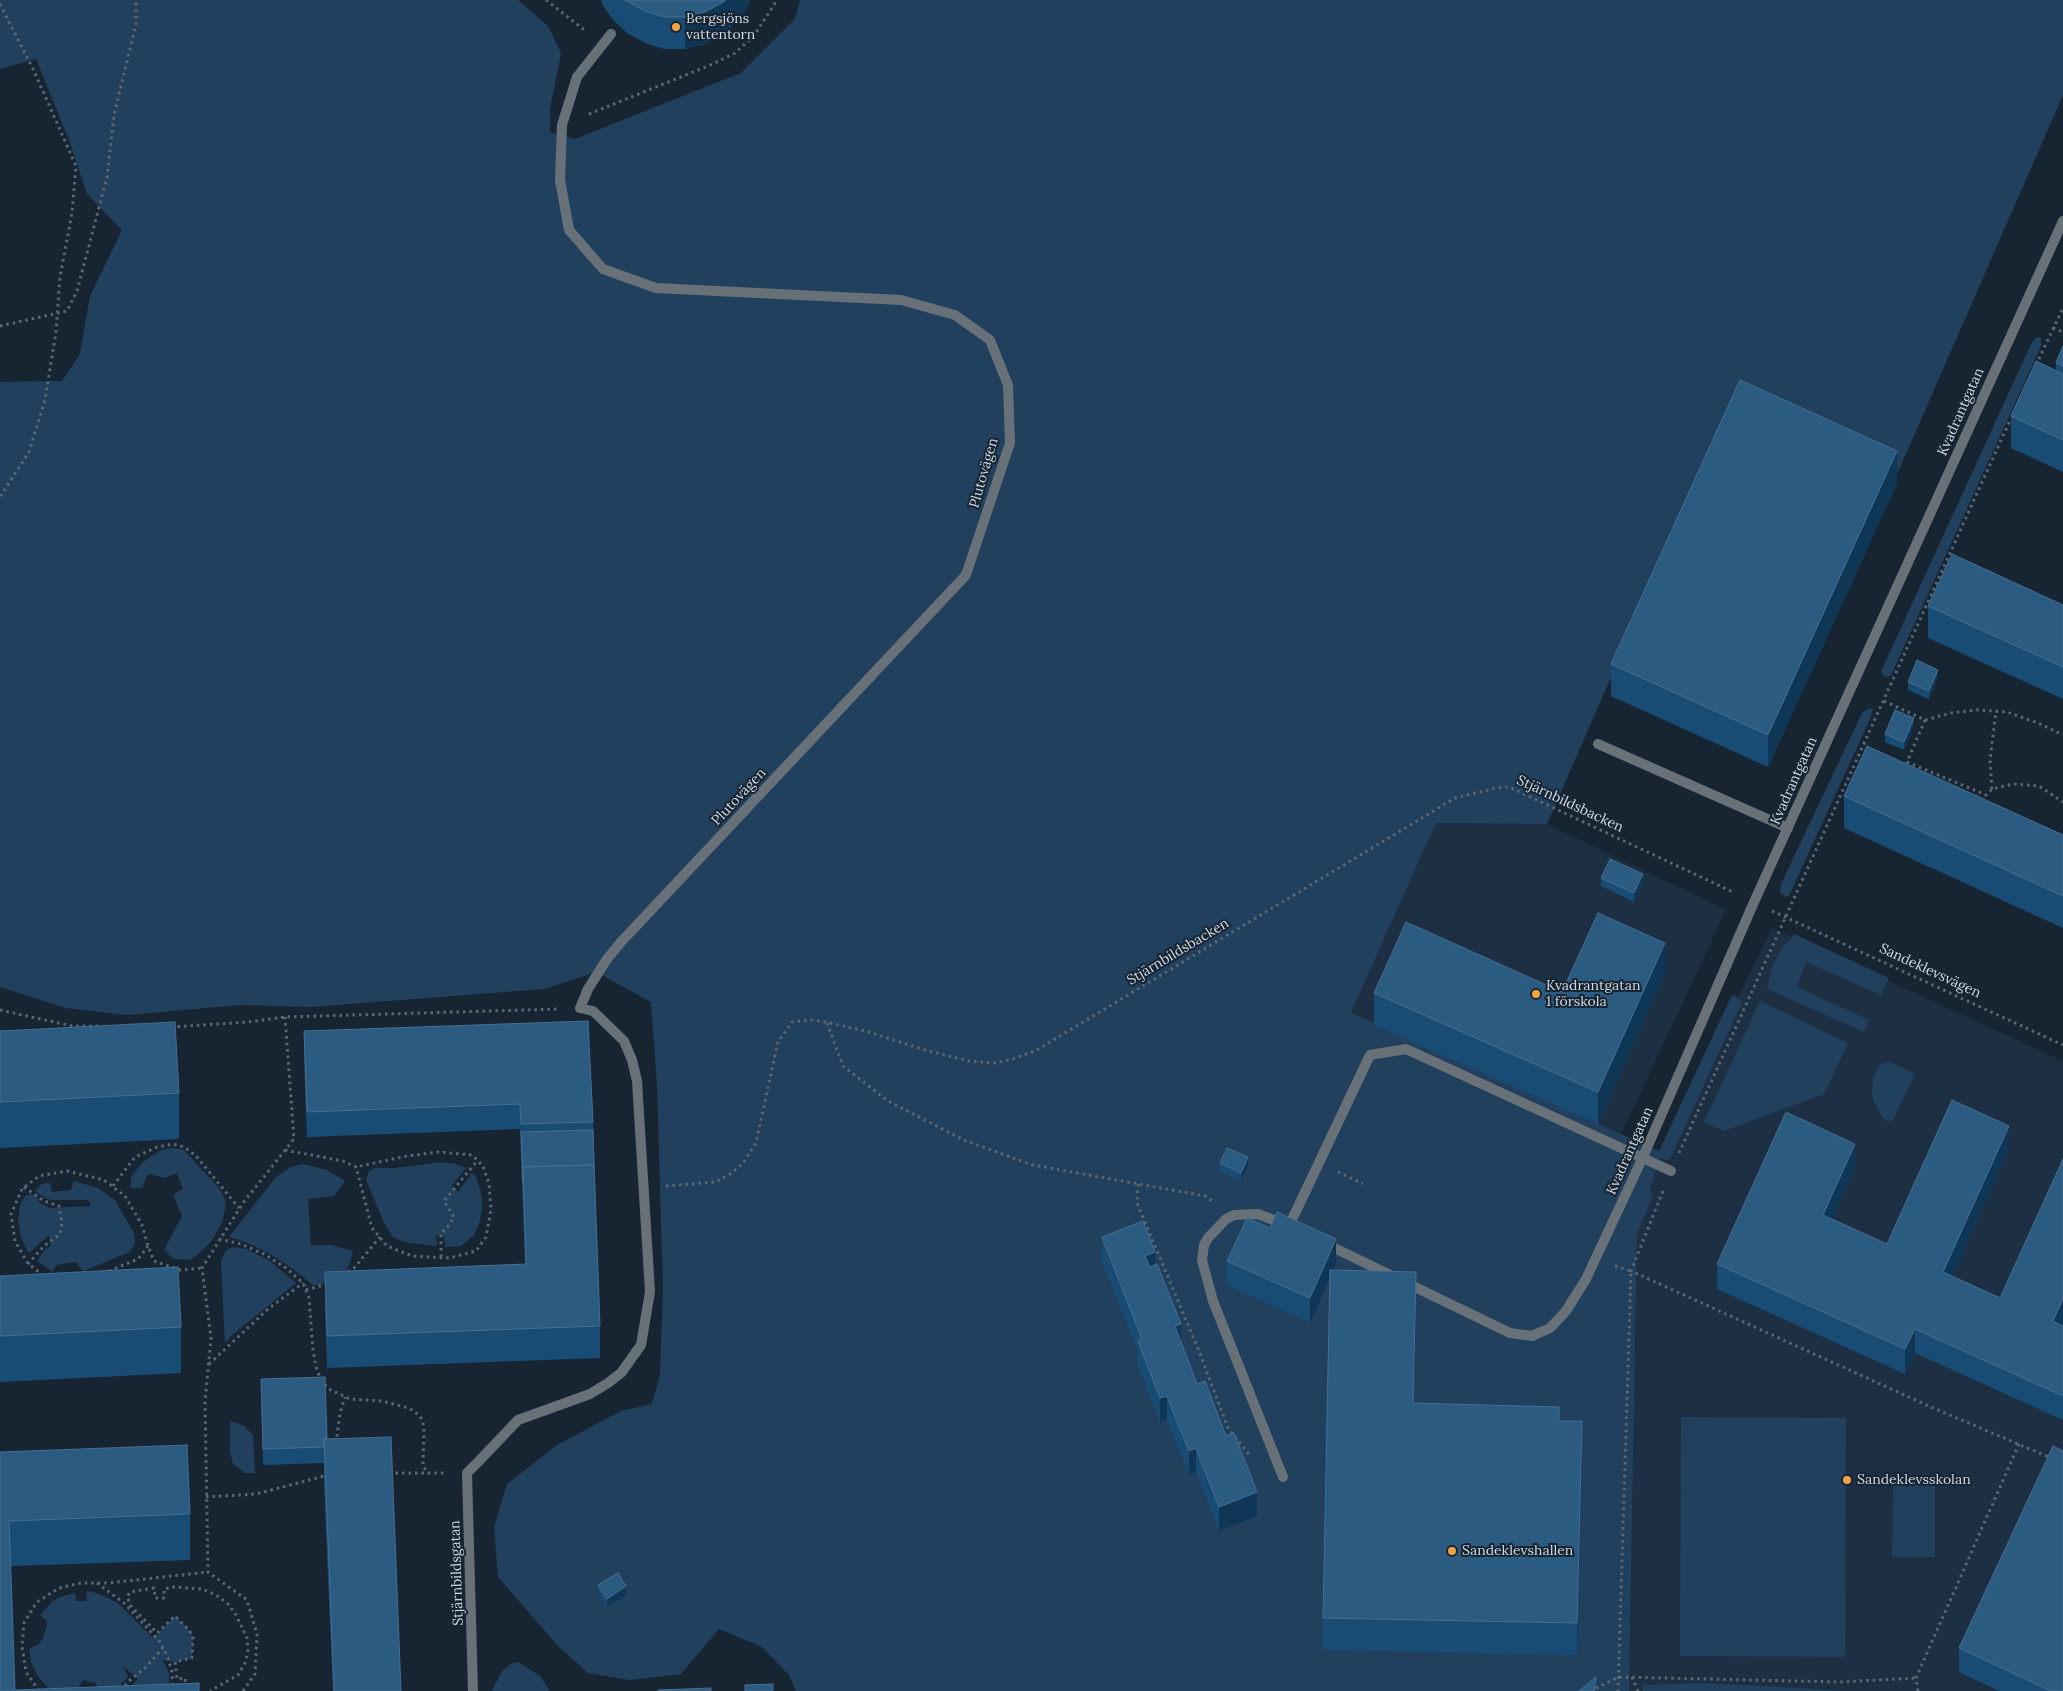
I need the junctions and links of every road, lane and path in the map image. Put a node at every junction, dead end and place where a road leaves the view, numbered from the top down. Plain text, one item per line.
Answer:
1 (136, 0) edge
2 (546, 0) edge
3 (777, 0) edge
4 (0, 4) edge
5 (611, 34) dead end
6 (603, 44) junction
7 (562, 125) junction
8 (2063, 221) edge
9 (2063, 308) edge
10 (57, 312) junction
11 (0, 326) edge
12 (2054, 328) junction
13 (2063, 332) edge
14 (2034, 370) edge
15 (2013, 414) edge
16 (0, 497) edge
17 (1884, 701) junction
18 (1996, 711) junction
19 (1925, 720) junction
20 (2063, 734) edge
21 (1598, 744) dead end
22 (1992, 789) junction
23 (2063, 802) edge
24 (1788, 828) junction
25 (1754, 902) junction
26 (1787, 918) junction
27 (580, 1008) junction
28 (0, 1010) edge
29 (284, 1017) junction
30 (826, 1022) junction
31 (100, 1026) edge
32 (166, 1027) edge
33 (2063, 1045) edge
34 (285, 1150) junction
35 (1643, 1157) junction
36 (478, 1160) junction
37 (1319, 1164) junction
38 (356, 1167) junction
39 (1671, 1171) junction
40 (1138, 1184) junction
41 (1363, 1184) dead end
42 (113, 1186) junction
43 (645, 1186) junction
44 (24, 1187) junction
45 (239, 1208) junction
46 (1234, 1215) junction
47 (380, 1237) junction
48 (1315, 1239) edge
49 (219, 1240) junction
50 (148, 1246) junction
51 (441, 1258) junction
52 (1595, 1259) junction
53 (28, 1264) junction
54 (202, 1268) junction
55 (1630, 1271) junction
56 (105, 1272) edge
57 (346, 1273) edge
58 (50, 1278) edge
59 (334, 1281) edge
60 (303, 1283) junction
61 (306, 1290) junction
62 (209, 1364) junction
63 (345, 1397) junction
64 (2019, 1444) junction
65 (336, 1446) edge
66 (2054, 1459) edge
67 (384, 1473) edge
68 (428, 1473) junction
69 (467, 1473) junction
70 (330, 1474) edge
71 (1283, 1477) joint
72 (206, 1497) junction
73 (208, 1572) junction
74 (97, 1583) junction
75 (163, 1648) junction
76 (1619, 1677) junction
77 (1632, 1677) junction
78 (1916, 1678) junction
79 (39, 1691) edge
80 (121, 1691) edge
81 (173, 1691) edge
82 (178, 1691) edge
83 (210, 1691) edge
84 (243, 1691) edge
85 (474, 1691) edge
86 (1590, 1691) edge
87 (1618, 1691) edge
88 (1638, 1691) edge
89 (1918, 1691) edge

1 - 10 path
2 - 6 path
3 - 7 path
4 - 10 path
5 - 6 street, Plutovägen
6 - 7 street, Plutovägen
7 - 27 street, Plutovägen
8 - 24 street, Kvadrantgatan
9 - 12 path
10 - 11 path
10 - 16 path
12 - 13 path
12 - 14 path
15 - 17 path
17 - 19 path
17 - 26 path
18 - 19 path
18 - 20 path
18 - 22 path
19 - 22 path
21 - 24 street
22 - 23 path
24 - 25 street, Kvadrantgatan
25 - 26 path, Stjärnbildsbacken
25 - 30 path, Stjärnbildsbacken
25 - 35 street, Kvadrantgatan
26 - 33 path, Sandeklevsvägen
26 - 39 path
27 - 29 path
27 - 43 street
28 - 31 path
29 - 32 path
29 - 34 path
30 - 40 path
30 - 43 path, Stjärnbildsbacken
34 - 38 path
34 - 45 path
35 - 37 street
35 - 39 street
35 - 52 street, Kvadrantgatan
36 - 38 path
36 - 51 path
36 - 51 path
37 - 41 path
37 - 46 street
38 - 47 path
39 - 55 path
40 - 46 path
40 - 71 path
42 - 44 path
42 - 45 path
42 - 50 path
43 - 69 street
44 - 53 path
44 - 53 path
45 - 49 path
46 - 71 street
47 - 51 path
47 - 57 path
48 - 52 street, Kvadrantgatan
49 - 54 path
49 - 60 path
50 - 54 path
50 - 56 path
52 - 55 path
53 - 58 path
54 - 62 path
55 - 64 path
55 - 76 path
59 - 61 path
60 - 61 path
60 - 62 path
61 - 63 path
62 - 72 path
63 - 65 path
63 - 68 path
64 - 66 path
64 - 78 path
67 - 68 path
68 - 69 path
69 - 85 street, Stjärnbildsgatan
70 - 72 path
72 - 73 path
73 - 74 path
73 - 84 path
74 - 75 path
74 - 79 path
75 - 80 path
75 - 81 path
76 - 77 path
76 - 86 path
76 - 87 path
77 - 78 path
77 - 88 path
78 - 89 path
82 - 83 path

